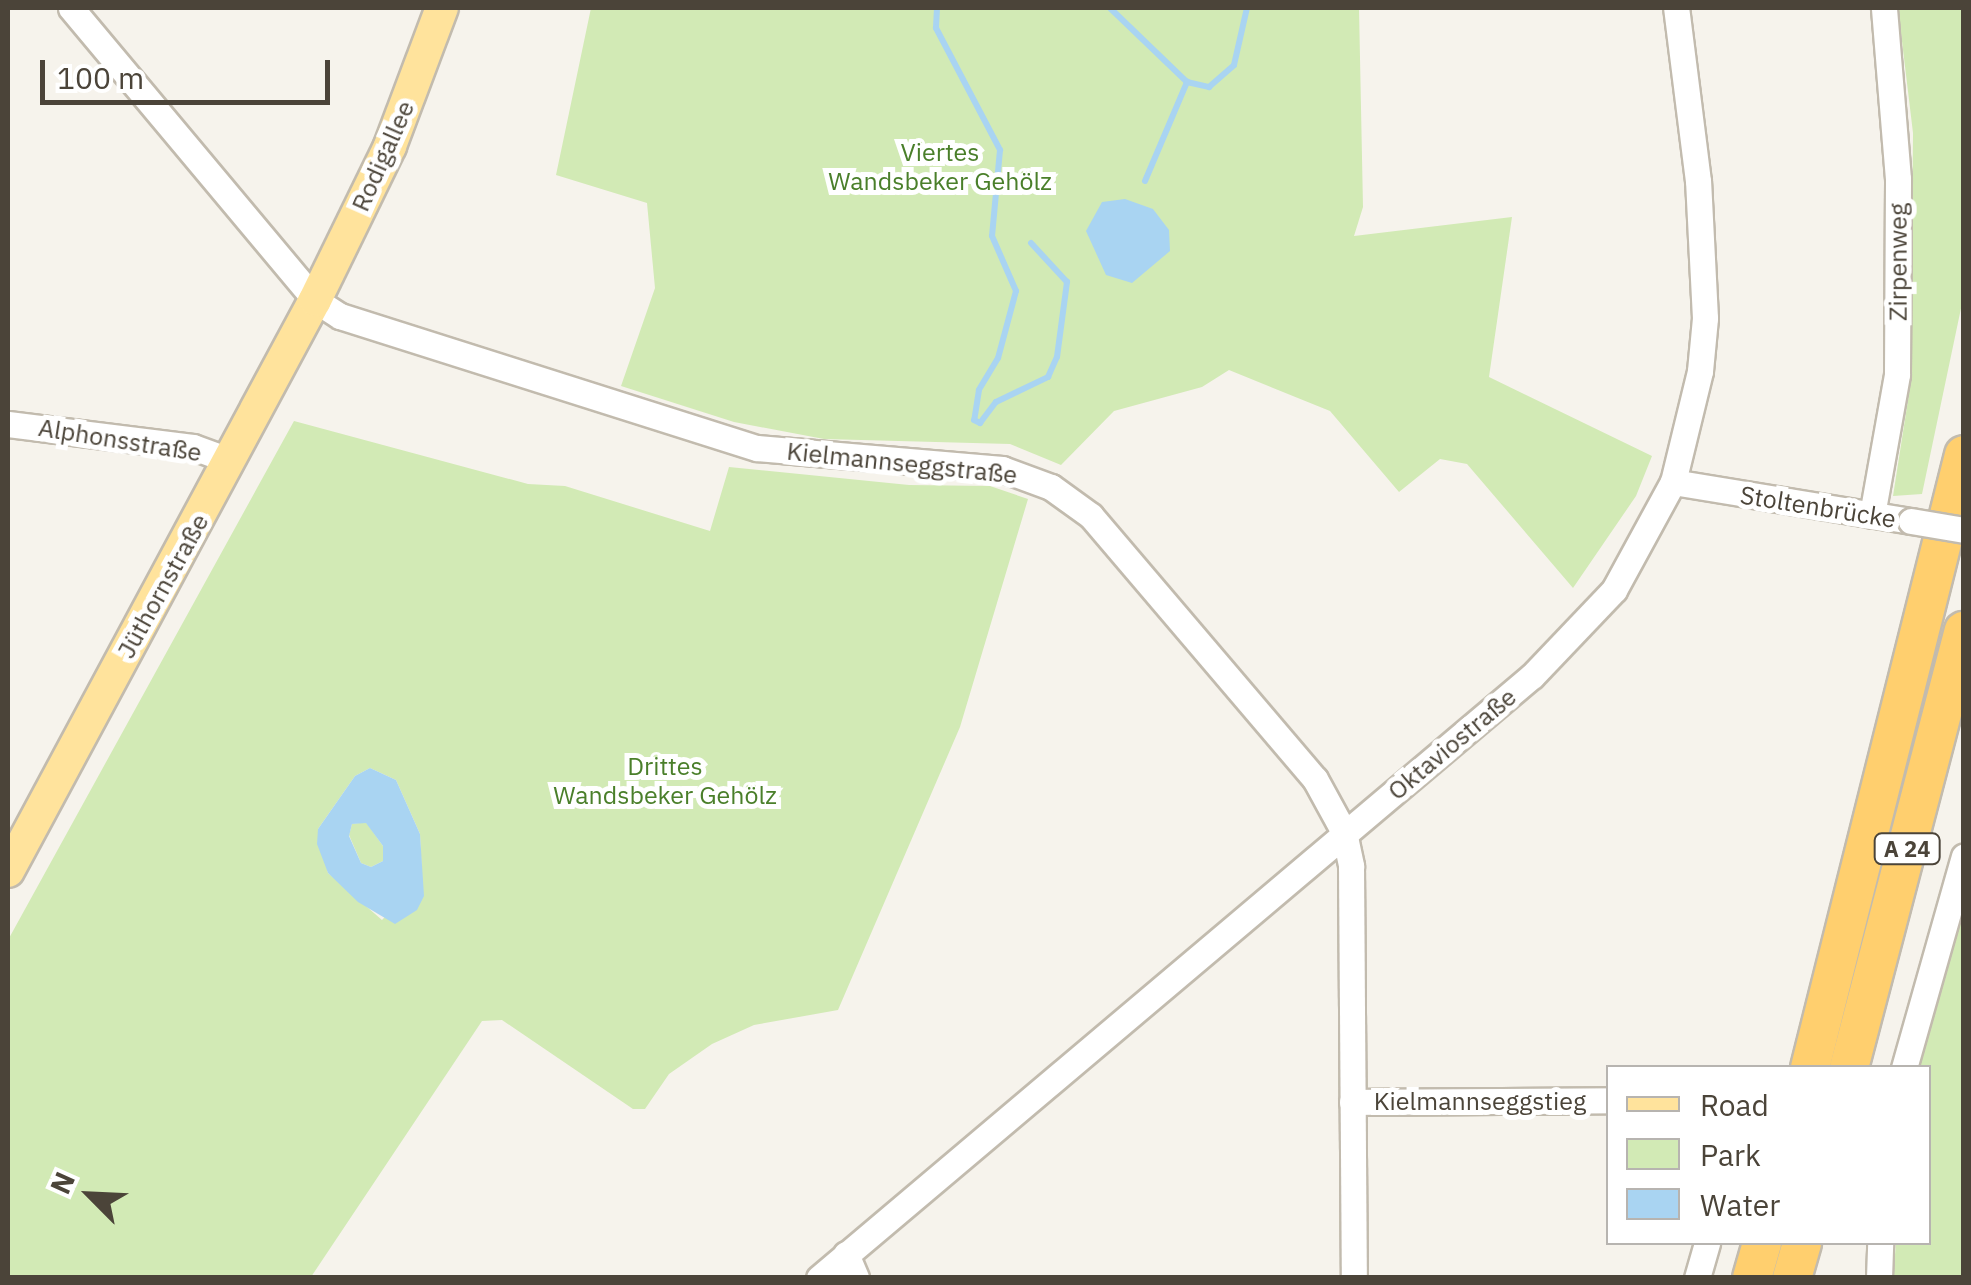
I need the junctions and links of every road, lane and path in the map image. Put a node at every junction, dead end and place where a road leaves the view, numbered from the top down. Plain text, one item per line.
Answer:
1 (70, 8) edge
2 (442, 8) edge
3 (1676, 8) edge
4 (1884, 8) edge
5 (315, 300) junction
6 (8, 424) edge
7 (1964, 455) edge
8 (231, 461) junction
9 (1673, 482) junction
10 (1872, 515) junction
11 (1964, 530) edge
12 (1964, 631) edge
13 (1344, 832) junction
14 (1964, 856) edge
15 (8, 871) edge
16 (1811, 1065) edge
17 (1850, 1065) edge
18 (1905, 1065) edge
19 (1606, 1100) edge
20 (1352, 1102) junction
21 (1706, 1245) edge
22 (1761, 1245) edge
23 (1801, 1245) edge
24 (1880, 1245) edge
25 (851, 1266) edge
26 (818, 1278) edge
27 (1354, 1278) edge
28 (1697, 1278) edge
29 (1752, 1278) edge
30 (1792, 1278) edge
31 (1880, 1278) edge

1 - 5 street, Kielmannseggstraße
2 - 5 main road, Rodigallee
3 - 9 street, Oktaviostraße
4 - 10 street, Zirpenweg
5 - 8 main road, Jüthornstraße
5 - 13 street, Kielmannseggstraße
6 - 8 street, Alphonsstraße
7 - 16 highway, A 24
8 - 15 main road, Jüthornstraße
9 - 10 street, Stoltenbrücke
9 - 13 street, Oktaviostraße
10 - 11 street, Stoltenbrücke, bridge
12 - 17 highway, A 24
13 - 20 street, Kielmannseggstraße
13 - 25 street, Oktaviostraße
14 - 18 street
19 - 20 street, Kielmannseggstieg
20 - 27 street, Kielmannseggstraße
21 - 28 street
22 - 29 highway
23 - 30 highway
24 - 31 street
25 - 26 street, Oktaviostraße

